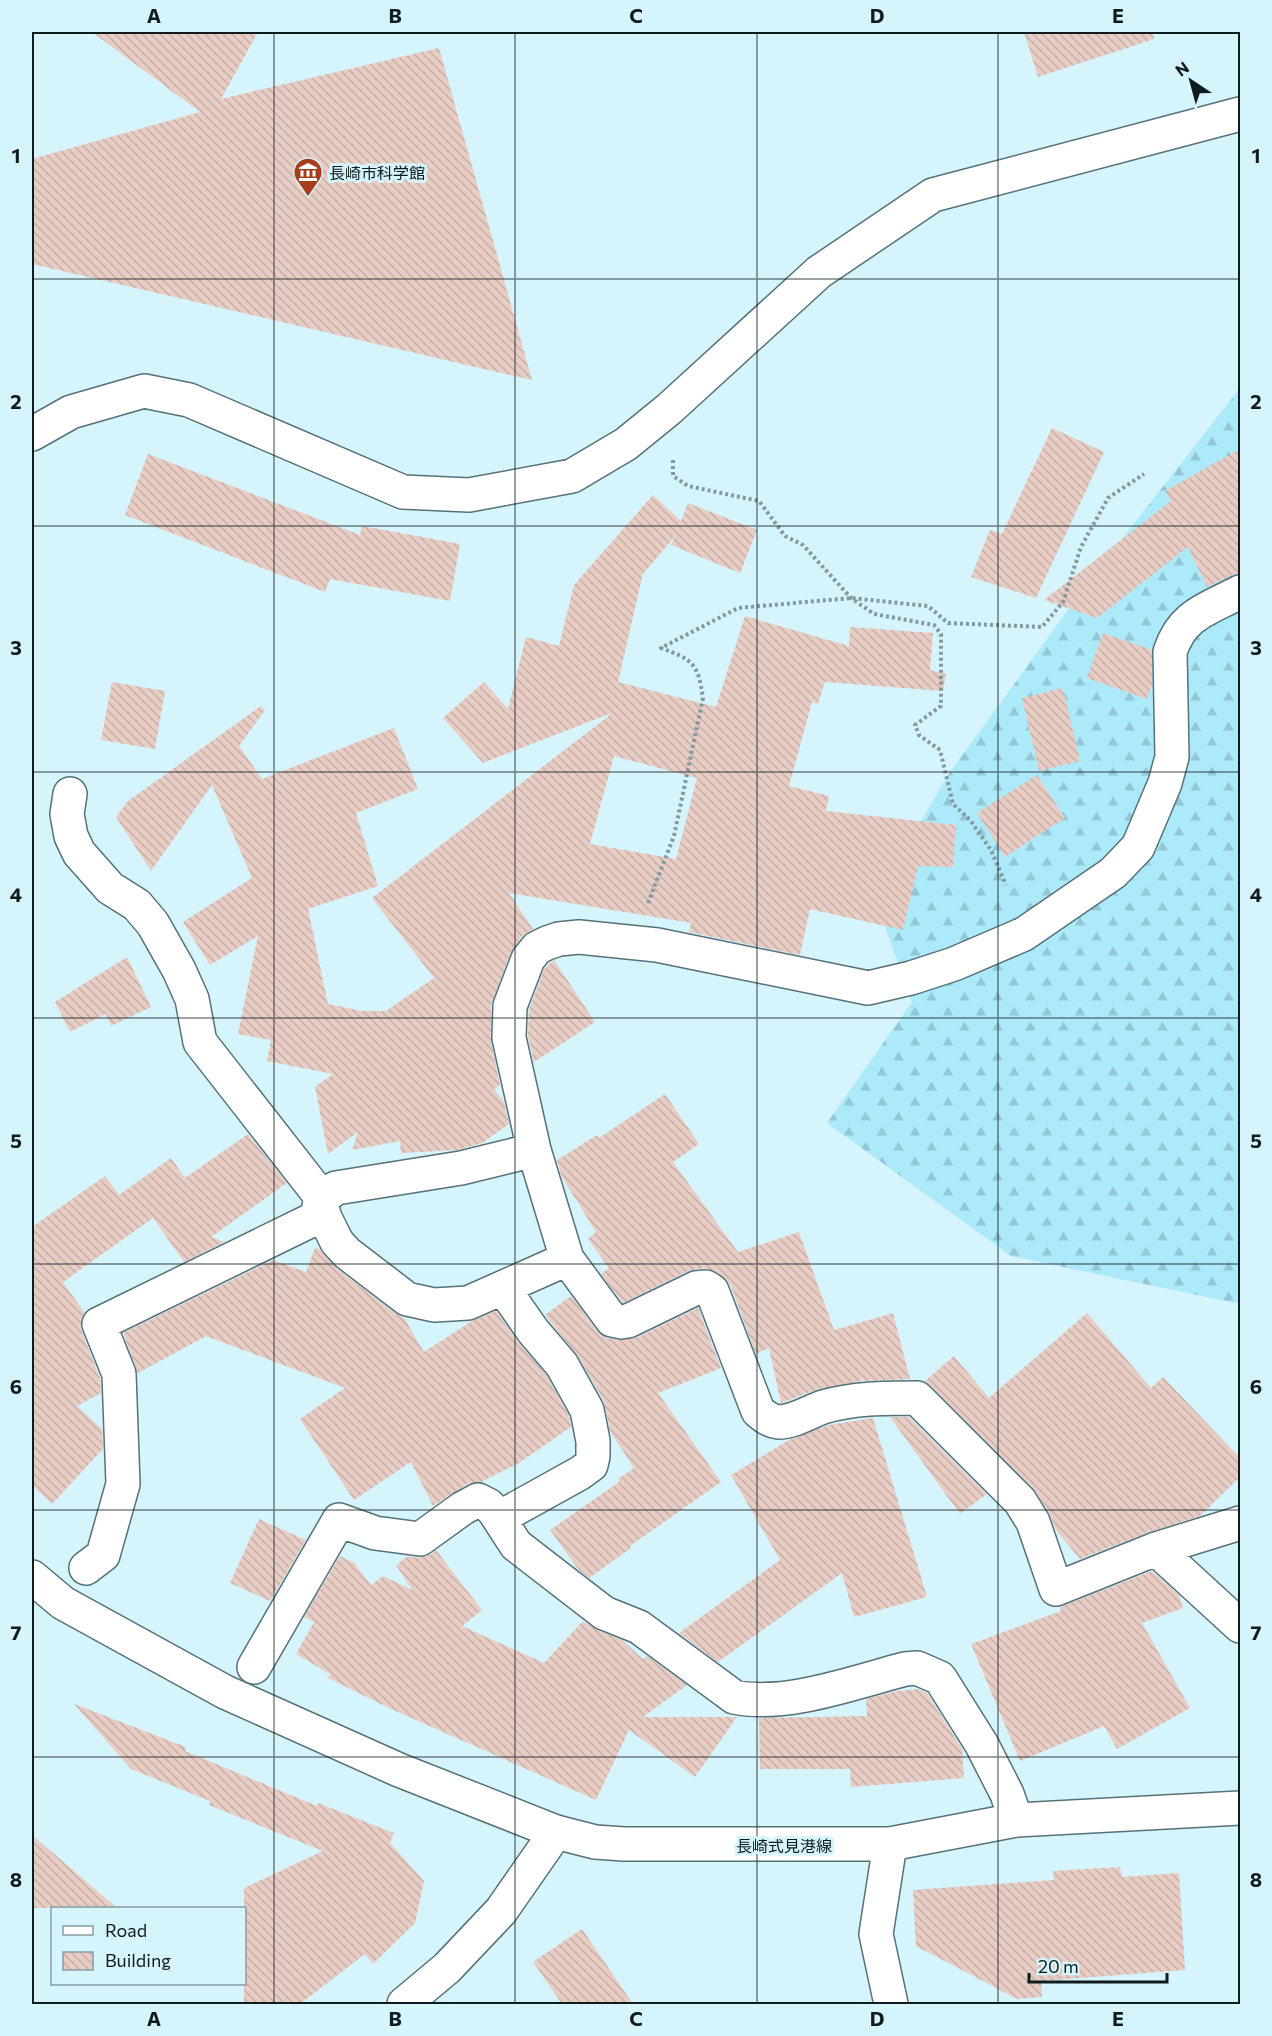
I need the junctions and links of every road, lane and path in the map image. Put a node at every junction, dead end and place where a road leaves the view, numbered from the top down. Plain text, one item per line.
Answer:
1 (1240, 114) edge
2 (669, 408) junction
3 (32, 434) edge
4 (1144, 474) dead end
5 (1240, 592) edge
6 (851, 598) junction
7 (70, 794) dead end
8 (1006, 885) dead end
9 (633, 943) junction
10 (534, 1149) junction
11 (323, 1206) junction
12 (567, 1259) junction
13 (503, 1288) junction
14 (499, 1518) junction
15 (1240, 1523) edge
16 (1156, 1549) junction
17 (86, 1568) dead end
18 (32, 1577) edge
19 (1240, 1626) edge
20 (254, 1667) dead end
21 (1240, 1808) edge
22 (1016, 1820) junction
23 (556, 1832) junction
24 (890, 1844) junction
25 (404, 2004) edge
26 (891, 2004) edge

1 - 2 street
2 - 3 street
2 - 6 path
4 - 6 path
5 - 9 street
6 - 8 path
6 - 9 path
7 - 11 street
9 - 10 street
10 - 11 street
10 - 12 street
11 - 13 street
11 - 17 street
12 - 13 street
12 - 16 street
13 - 14 street
14 - 20 street
14 - 22 street
15 - 16 street
16 - 19 street
18 - 23 street, 長崎式見港線
21 - 22 street, 長崎式見港線
22 - 24 street, 長崎式見港線
23 - 24 street, 長崎式見港線
23 - 25 street
24 - 26 street

